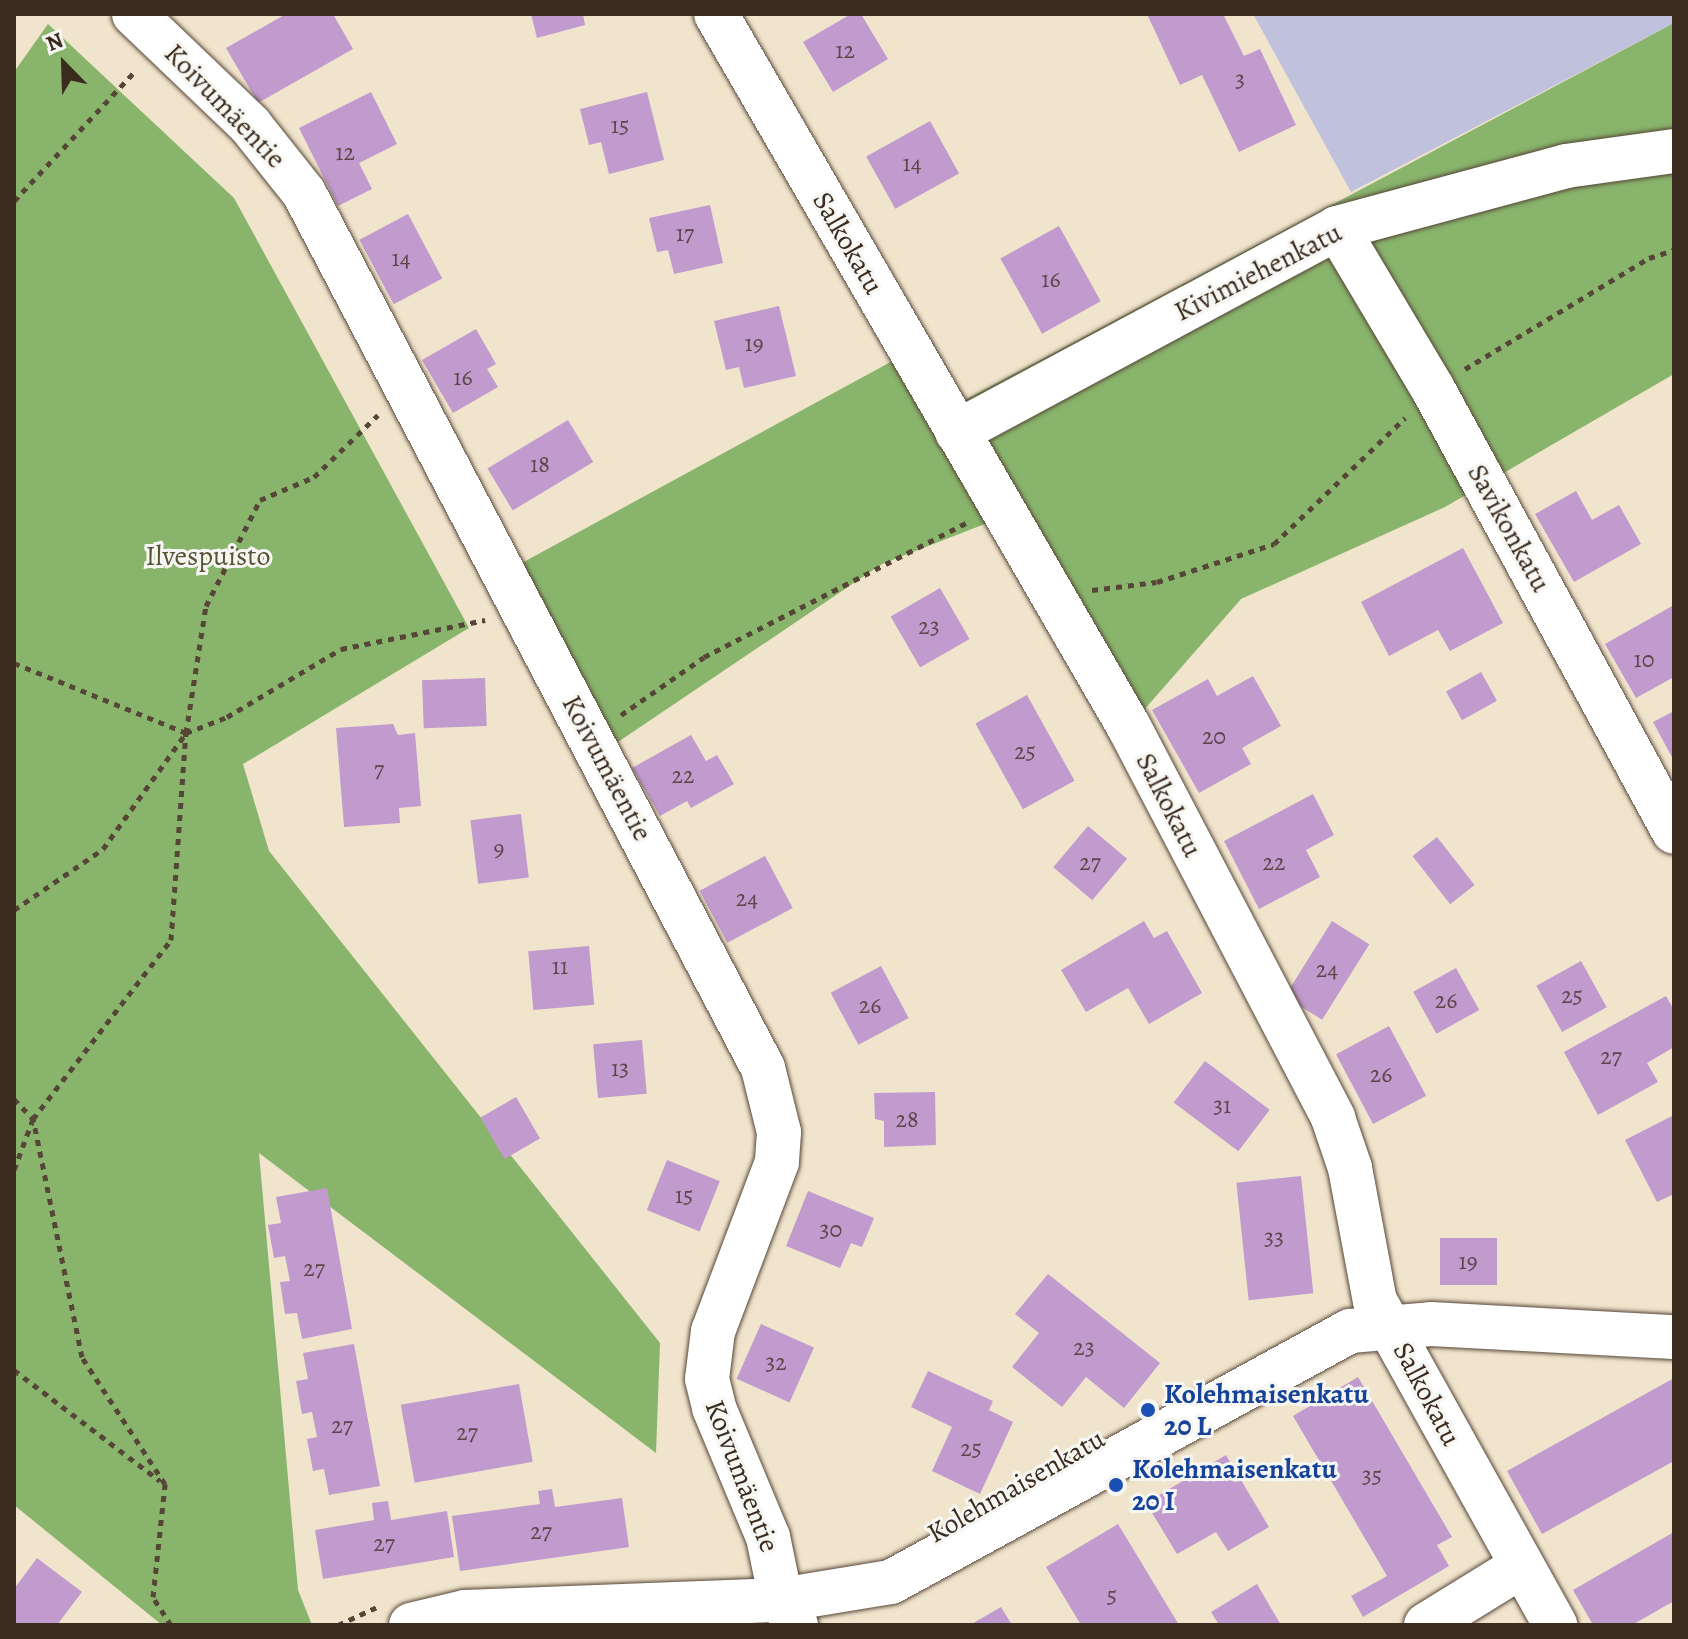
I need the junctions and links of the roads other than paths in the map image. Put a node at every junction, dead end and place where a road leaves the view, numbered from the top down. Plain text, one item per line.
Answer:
1 (716, 14) edge
2 (148, 28) edge
3 (1674, 151) edge
4 (1337, 228) junction
5 (957, 432) junction
6 (1674, 832) edge
7 (1389, 1324) junction
8 (1674, 1337) edge
9 (1520, 1567) junction
10 (788, 1612) edge
11 (400, 1614) edge
12 (1426, 1625) edge
13 (1555, 1625) edge

1 - 5 street, Salkokatu
2 - 10 street, Koivumäentie
3 - 4 street, Kivimiehenkatu
4 - 5 street, Kivimiehenkatu
4 - 6 street, Savikonkatu
5 - 7 street, Salkokatu
7 - 8 street, Kolehmaisenkatu
7 - 9 street, Salkokatu
7 - 10 street, Kolehmaisenkatu
9 - 12 street
9 - 13 street, Salkokatu
10 - 11 street, Kolehmaisenkatu

